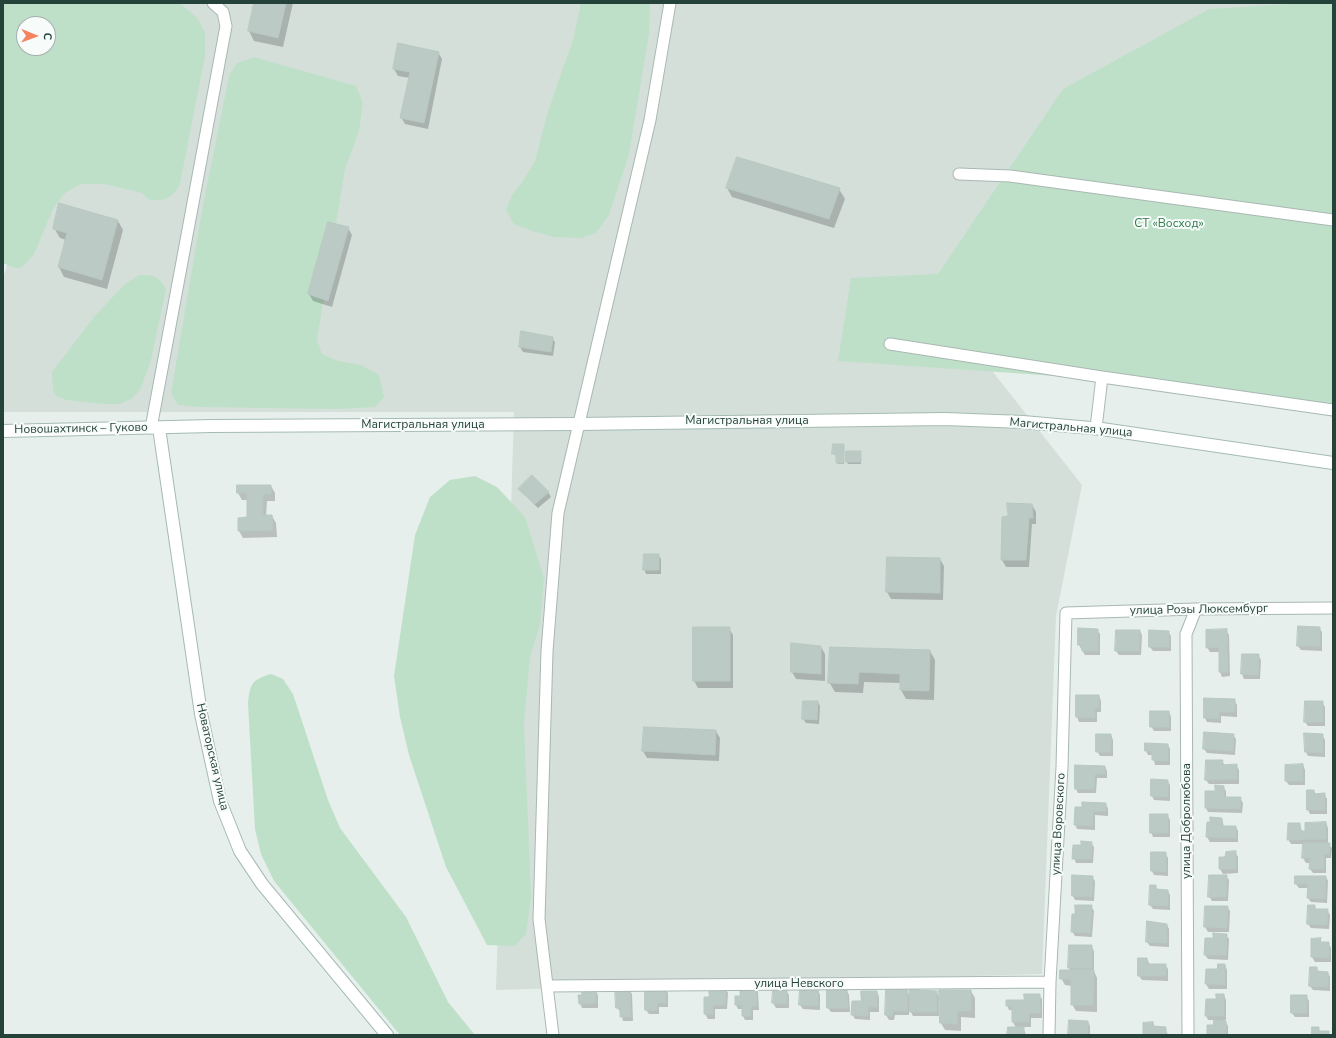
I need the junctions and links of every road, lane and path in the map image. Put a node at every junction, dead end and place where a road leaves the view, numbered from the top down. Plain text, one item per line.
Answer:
1 (213, 3) edge
2 (670, 3) edge
3 (959, 174) dead end
4 (1333, 220) edge
5 (890, 344) dead end
6 (1102, 377) junction
7 (1333, 410) edge
8 (578, 424) junction
9 (155, 428) junction
10 (1096, 428) junction
11 (3, 431) edge
12 (1333, 463) edge
13 (1333, 608) edge
14 (1196, 609) junction
15 (1066, 613) joint
16 (1050, 982) junction
17 (547, 986) junction
18 (387, 1035) edge
19 (553, 1035) edge
20 (1049, 1035) edge
21 (1188, 1035) edge

1 - 9 street
2 - 8 street
3 - 4 street
5 - 6 street
6 - 7 street
6 - 10 street
8 - 9 main road, Магистральная улица
8 - 10 main road, Магистральная улица
8 - 17 street
9 - 11 main road, Новошахтинск – Гуково
9 - 18 main road, Новаторская улица
10 - 12 main road, Магистральная улица
13 - 14 street, улица Розы Люксембург
14 - 15 street, улица Розы Люксембург
14 - 21 street, улица Добролюбова
15 - 16 street, улица Воровского
16 - 17 street, улица Невского
16 - 20 street, улица Воровского
17 - 19 street

